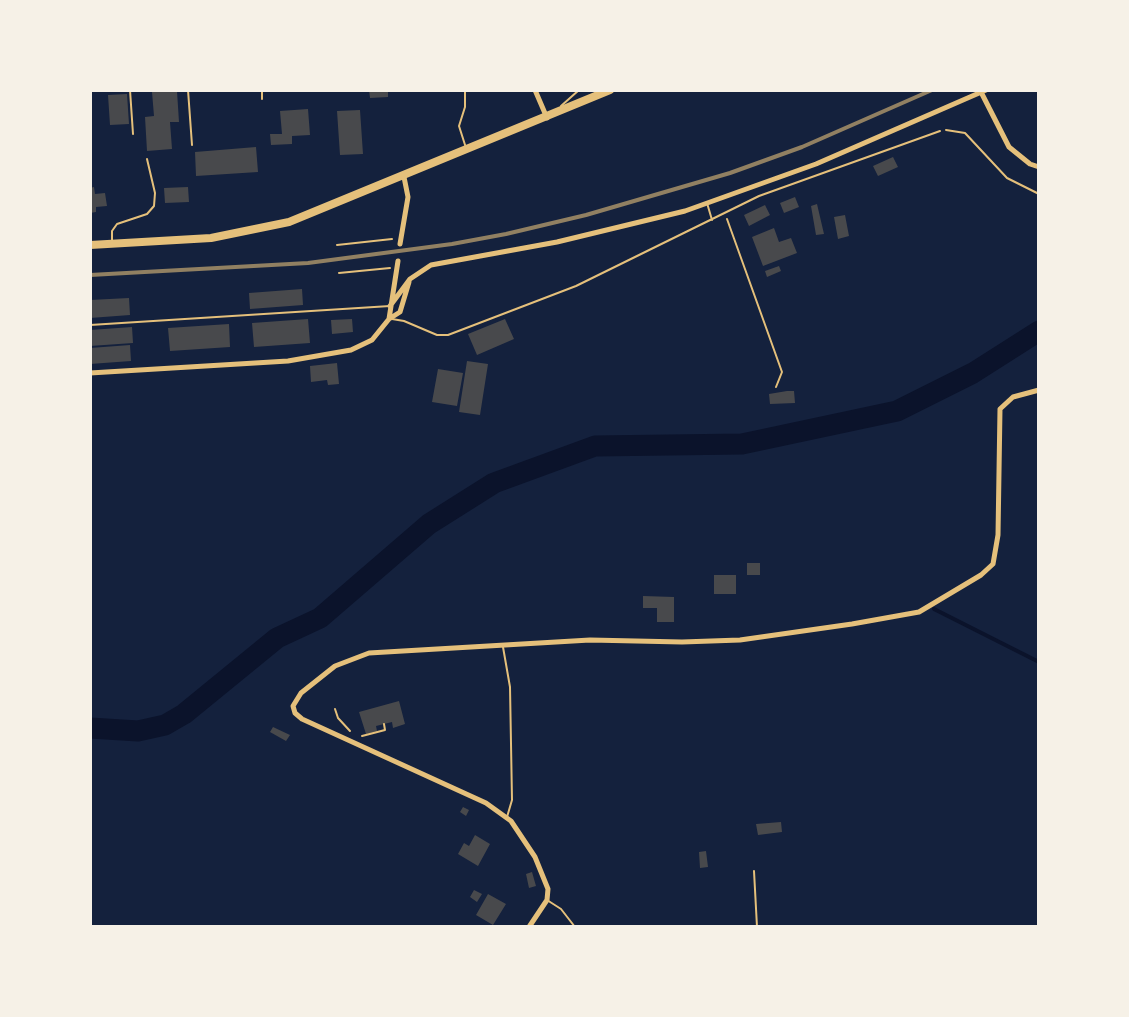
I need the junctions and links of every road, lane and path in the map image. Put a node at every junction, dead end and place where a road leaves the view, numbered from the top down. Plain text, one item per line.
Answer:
1 (130, 90) edge
2 (188, 90) edge
3 (262, 90) edge
4 (465, 90) edge
5 (535, 90) edge
6 (579, 90) edge
7 (610, 90) edge
8 (983, 91) edge
9 (262, 99) dead end
10 (556, 114) junction
11 (547, 118) junction
12 (940, 131) joint
13 (133, 134) dead end
14 (192, 145) dead end
15 (467, 151) junction
16 (147, 159) dead end
17 (1039, 167) edge
18 (404, 177) junction
19 (1039, 194) edge
20 (707, 203) junction
21 (725, 213) junction
22 (712, 220) junction
23 (401, 241) joint
24 (112, 244) junction
25 (90, 245) edge
26 (337, 245) dead end
27 (397, 264) joint
28 (339, 273) dead end
29 (413, 276) junction
30 (390, 306) junction
31 (389, 319) junction
32 (90, 325) edge
33 (90, 373) edge
34 (776, 387) dead end
35 (1039, 390) edge
36 (503, 644) junction
37 (335, 709) dead end
38 (384, 724) dead end
39 (507, 817) junction
40 (754, 871) dead end
41 (547, 900) junction
42 (528, 927) edge
43 (575, 927) edge
44 (757, 927) edge

1 - 13 lane
2 - 14 lane
3 - 9 lane
4 - 15 lane
5 - 11 street
6 - 10 lane
7 - 10 main road
8 - 17 street
8 - 20 street
10 - 11 main road
11 - 15 main road
12 - 19 path
12 - 21 lane
15 - 18 main road
16 - 24 lane
18 - 23 street
18 - 24 main road
20 - 22 lane
20 - 29 street
21 - 22 lane
21 - 34 path
22 - 31 lane
23 - 26 path
24 - 25 main road
27 - 28 path
27 - 30 street
29 - 30 street
29 - 31 street
30 - 31 street
30 - 32 lane
31 - 33 street
35 - 36 street
36 - 39 lane
36 - 39 street
37 - 38 path
39 - 41 street
40 - 44 lane
41 - 42 street
41 - 43 lane

